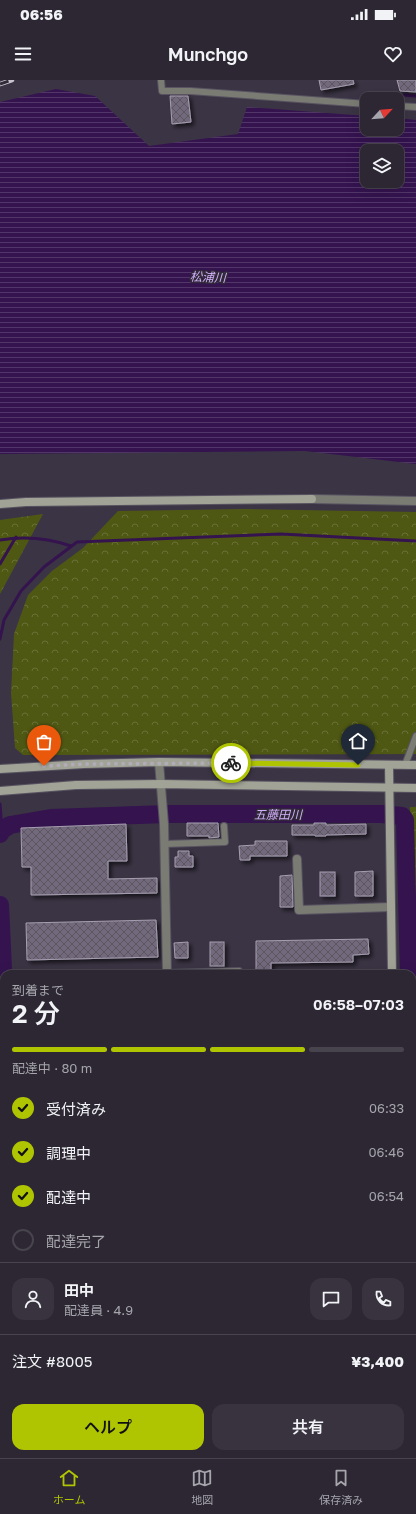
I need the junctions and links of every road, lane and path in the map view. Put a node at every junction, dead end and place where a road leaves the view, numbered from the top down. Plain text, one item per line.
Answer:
1 (162, 80) edge
2 (360, 103) edge
3 (404, 106) edge
4 (416, 107) edge
5 (416, 501) edge
6 (0, 504) edge
7 (416, 736) edge
8 (159, 762) junction
9 (389, 765) junction
10 (405, 765) junction
11 (416, 766) edge
12 (0, 769) edge
13 (161, 784) junction
14 (389, 787) junction
15 (416, 788) edge
16 (0, 791) edge
17 (224, 826) dead end
18 (164, 844) junction
19 (297, 859) dead end
20 (391, 907) junction
21 (167, 970) edge
22 (392, 970) edge

1 - 2 lane
3 - 4 lane
5 - 6 street
7 - 10 lane
8 - 9 street
8 - 12 street
8 - 13 street
9 - 10 street
9 - 14 street
10 - 11 street
13 - 14 street
13 - 16 street
13 - 18 street
14 - 15 street
14 - 20 street
17 - 18 lane
18 - 21 street
19 - 20 street
20 - 22 street

